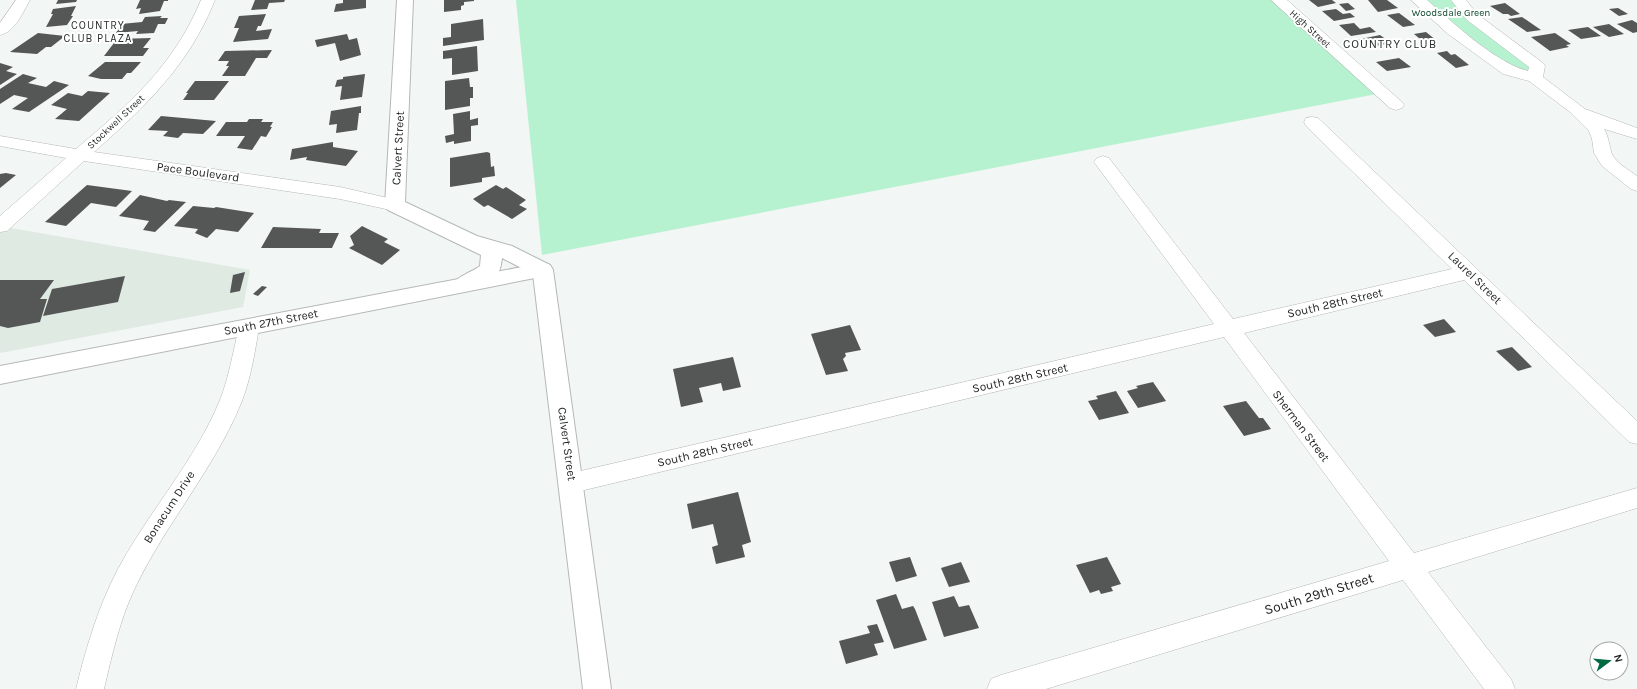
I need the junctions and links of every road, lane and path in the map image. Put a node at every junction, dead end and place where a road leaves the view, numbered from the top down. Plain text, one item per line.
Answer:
1 (23, 0) edge
2 (208, 0) edge
3 (405, 0) edge
4 (1278, 0) edge
5 (1418, 0) edge
6 (1458, 0) edge
7 (0, 31) edge
8 (1535, 78) junction
9 (1396, 106) dead end
10 (1576, 109) junction
11 (1312, 122) dead end
12 (1637, 134) edge
13 (0, 141) edge
14 (80, 155) junction
15 (1102, 162) dead end
16 (1637, 185) edge
17 (396, 204) junction
18 (0, 226) edge
19 (478, 243) junction
20 (543, 270) junction
21 (1468, 272) junction
22 (462, 285) junction
23 (249, 327) junction
24 (1227, 329) junction
25 (0, 375) edge
26 (1637, 435) edge
27 (572, 483) junction
28 (1637, 498) edge
29 (1408, 567) junction
30 (90, 689) edge
31 (597, 689) edge
32 (1001, 689) edge
33 (1500, 689) edge

1 - 7 street
2 - 14 street, Stockwell Street
3 - 17 street, Calvert Street
4 - 9 street, High Street
5 - 8 street
6 - 8 street
8 - 10 street
10 - 12 street
10 - 16 street
11 - 21 street, Laurel Street
13 - 14 street, Pace Boulevard
14 - 17 street, Pace Boulevard
14 - 18 street, Stockwell Street
15 - 24 street, Sherman Street
17 - 19 street
19 - 20 street
19 - 22 street
20 - 22 street, South 27th Street
20 - 27 street, Calvert Street
21 - 24 street, South 28th Street
21 - 26 street, Laurel Street
22 - 23 street, South 27th Street
23 - 25 street, South 27th Street
23 - 30 street, Bonacum Drive
24 - 27 street, South 28th Street
24 - 29 street, Sherman Street
27 - 31 street, Calvert Street
28 - 29 street, South 29th Street
29 - 32 street, South 29th Street
29 - 33 street, Sherman Street

